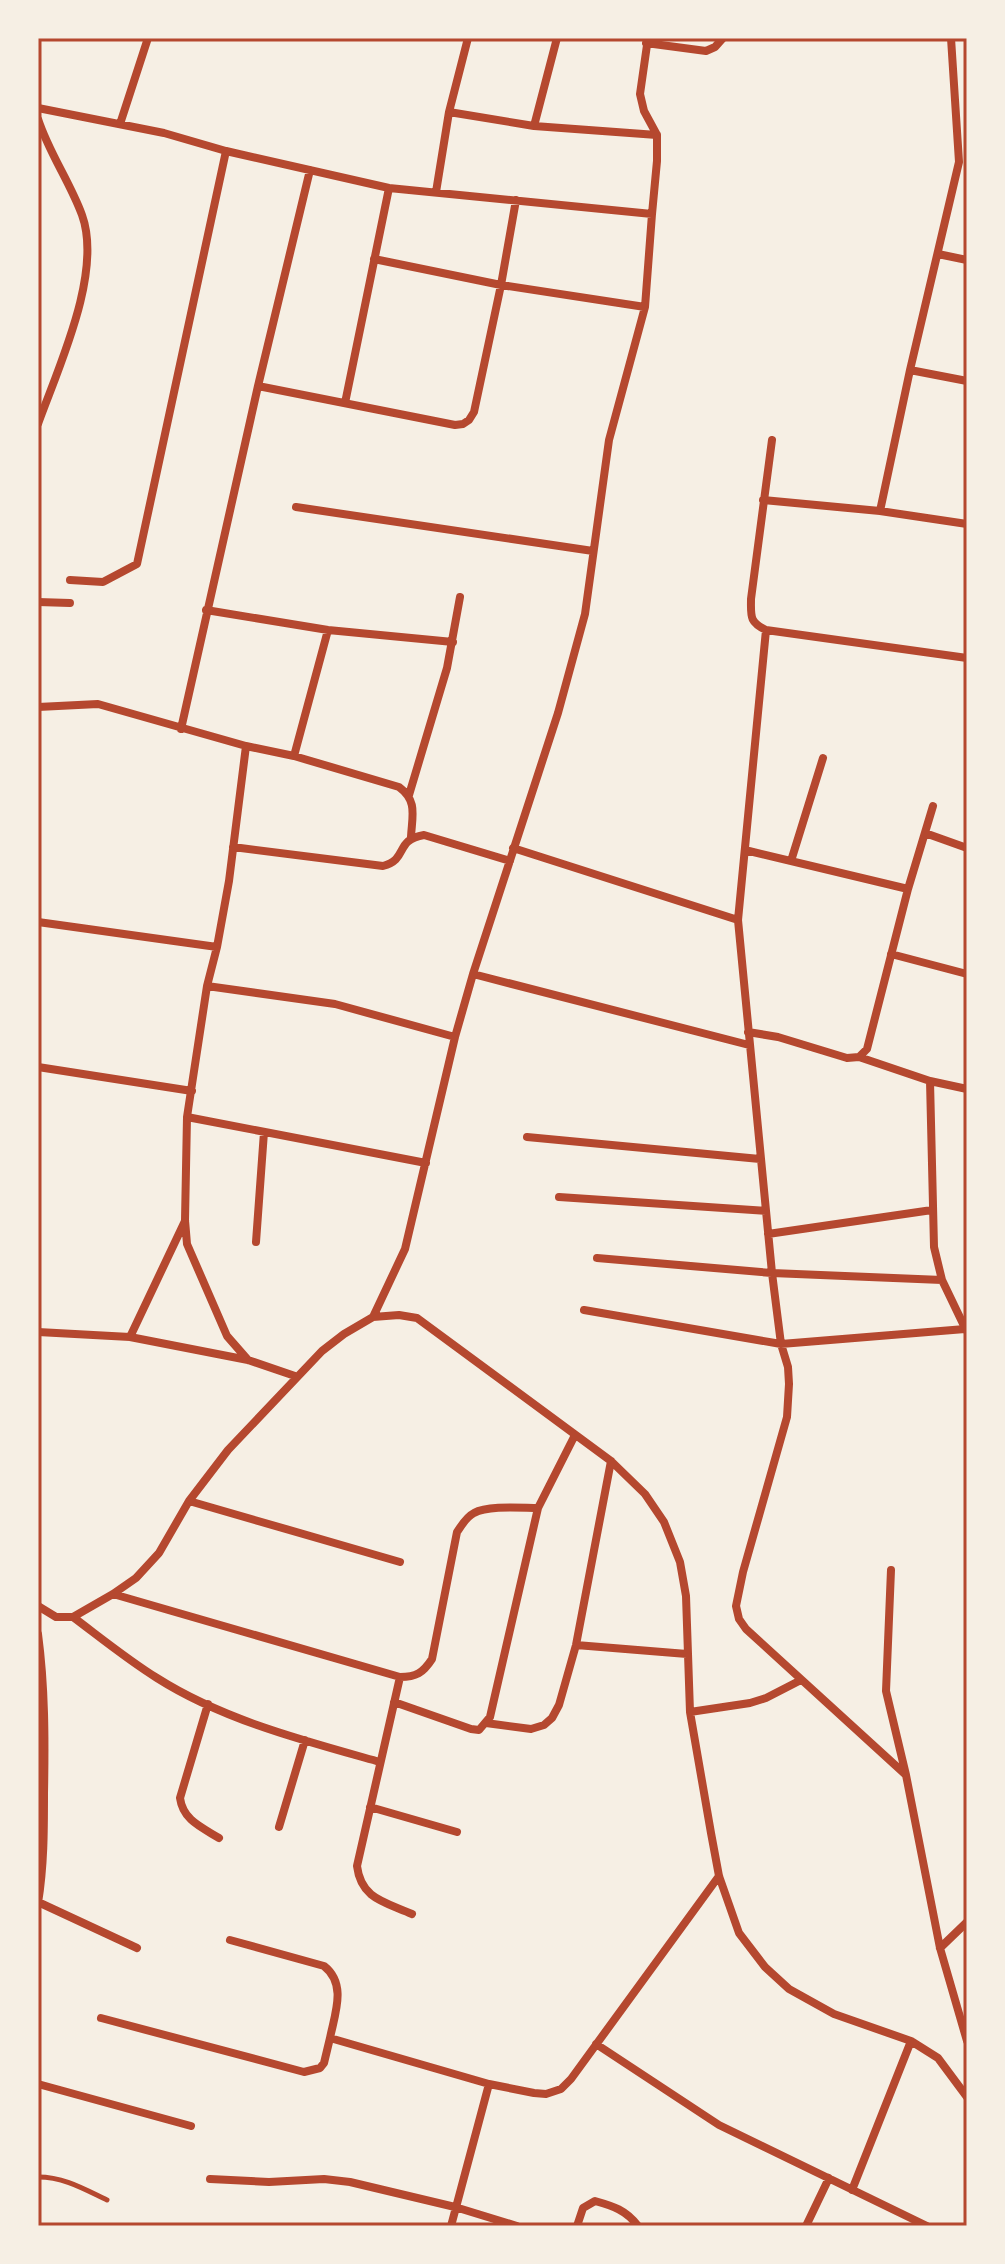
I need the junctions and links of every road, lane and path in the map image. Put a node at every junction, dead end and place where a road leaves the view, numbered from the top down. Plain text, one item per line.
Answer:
1 (148, 38) edge
2 (468, 38) edge
3 (557, 38) edge
4 (723, 38) edge
5 (951, 38) edge
6 (647, 40) edge
7 (38, 108) edge
8 (449, 112) junction
9 (38, 119) edge
10 (120, 124) junction
11 (534, 126) junction
12 (657, 135) junction
13 (226, 151) junction
14 (310, 170) junction
15 (389, 188) junction
16 (436, 192) junction
17 (516, 200) junction
18 (652, 214) junction
19 (938, 254) junction
20 (374, 259) junction
21 (967, 260) edge
22 (501, 285) junction
23 (645, 307) junction
24 (910, 370) junction
25 (967, 381) edge
26 (258, 386) junction
27 (345, 403) junction
28 (38, 424) edge
29 (772, 440) dead end
30 (763, 500) junction
31 (296, 507) dead end
32 (880, 511) junction
33 (967, 524) edge
34 (593, 551) junction
35 (70, 580) dead end
36 (460, 597) dead end
37 (38, 602) edge
38 (70, 603) dead end
39 (206, 610) junction
40 (328, 630) junction
41 (766, 630) junction
42 (453, 642) junction
43 (967, 658) edge
44 (38, 707) edge
45 (181, 729) junction
46 (246, 746) junction
47 (294, 756) junction
48 (823, 758) dead end
49 (409, 795) junction
50 (933, 806) dead end
51 (925, 833) junction
52 (411, 837) junction
53 (233, 847) junction
54 (513, 848) junction
55 (967, 848) edge
56 (745, 850) junction
57 (510, 861) junction
58 (791, 861) junction
59 (908, 889) junction
60 (738, 920) junction
61 (38, 922) edge
62 (217, 947) junction
63 (891, 954) junction
64 (473, 974) junction
65 (967, 974) edge
66 (207, 986) junction
67 (748, 1032) junction
68 (455, 1037) junction
69 (749, 1045) junction
70 (859, 1057) junction
71 (38, 1067) edge
72 (930, 1081) junction
73 (967, 1089) edge
74 (192, 1091) junction
75 (187, 1117) junction
76 (264, 1132) junction
77 (527, 1137) dead end
78 (760, 1159) junction
79 (426, 1163) junction
80 (559, 1197) dead end
81 (932, 1210) junction
82 (766, 1211) junction
83 (185, 1220) junction
84 (768, 1234) junction
85 (256, 1242) dead end
86 (597, 1258) dead end
87 (772, 1273) junction
88 (942, 1280) junction
89 (584, 1310) dead end
90 (373, 1317) junction
91 (966, 1330) edge
92 (38, 1332) edge
93 (130, 1337) junction
94 (781, 1344) junction
95 (248, 1360) junction
96 (295, 1376) junction
97 (575, 1435) junction
98 (611, 1461) junction
99 (189, 1501) junction
100 (538, 1508) junction
101 (400, 1562) dead end
102 (891, 1570) dead end
103 (113, 1594) junction
104 (38, 1606) edge
105 (73, 1617) junction
106 (38, 1634) edge
107 (576, 1645) junction
108 (687, 1654) junction
109 (400, 1677) junction
110 (801, 1680) junction
111 (394, 1702) junction
112 (208, 1704) junction
113 (690, 1712) junction
114 (486, 1723) junction
115 (305, 1740) junction
116 (380, 1762) junction
117 (906, 1775) junction
118 (370, 1807) junction
119 (279, 1827) dead end
120 (457, 1832) dead end
121 (219, 1838) dead end
122 (719, 1876) junction
123 (38, 1902) edge
124 (412, 1914) dead end
125 (967, 1922) edge
126 (230, 1940) dead end
127 (137, 1948) dead end
128 (940, 1948) junction
129 (101, 2018) dead end
130 (330, 2038) junction
131 (911, 2041) junction
132 (967, 2041) edge
133 (596, 2044) junction
134 (38, 2084) edge
135 (489, 2084) junction
136 (967, 2097) edge
137 (191, 2126) dead end
138 (38, 2177) edge
139 (829, 2178) junction
140 (210, 2179) dead end
141 (852, 2190) junction
142 (107, 2200) dead end
143 (455, 2207) junction
144 (451, 2226) edge
145 (517, 2226) edge
146 (577, 2226) edge
147 (638, 2226) edge
148 (806, 2226) edge
149 (927, 2226) edge

1 - 10 street
2 - 8 street
3 - 11 street
4 - 6 street
5 - 19 street
6 - 12 street
7 - 10 street
8 - 11 street
8 - 16 street
9 - 28 street
10 - 13 street
11 - 12 street
12 - 18 street
13 - 14 street
13 - 35 street
14 - 15 street
14 - 26 street
15 - 16 street
15 - 20 street
16 - 17 street
17 - 18 street
17 - 22 street
18 - 23 street
19 - 21 street
19 - 24 street
20 - 22 street
20 - 27 street
22 - 23 street
22 - 27 street
23 - 34 street
24 - 25 street
24 - 32 street
26 - 27 street
26 - 39 street
29 - 30 street
30 - 32 street
30 - 41 street
31 - 34 street
32 - 33 street
34 - 54 street
36 - 42 street
37 - 38 street
39 - 40 street
39 - 45 street
40 - 42 street
40 - 47 street
41 - 43 street
41 - 56 street
42 - 49 street
44 - 45 street
45 - 46 street
46 - 47 street
46 - 53 street
47 - 49 street
48 - 58 street
49 - 52 street
50 - 51 street
51 - 55 street
51 - 59 street
52 - 53 street
52 - 57 street
53 - 62 street
54 - 57 street
54 - 60 street
56 - 58 street
56 - 60 street
57 - 64 street
58 - 59 street
59 - 63 street
60 - 67 street
61 - 62 street
62 - 66 street
63 - 65 street
63 - 70 street
64 - 68 street
64 - 69 street
66 - 68 street
66 - 74 street
67 - 69 street
67 - 70 street
68 - 79 street
69 - 78 street
70 - 72 street
71 - 74 street
72 - 73 street
72 - 81 street
74 - 75 street
75 - 76 street
75 - 83 street
76 - 79 street
76 - 85 street
77 - 78 street
78 - 82 street
79 - 90 street
80 - 82 street
81 - 84 street
81 - 88 street
82 - 84 street
83 - 93 street
83 - 95 street
84 - 87 street
86 - 87 street
87 - 88 street
87 - 94 street
88 - 91 street
89 - 94 street
90 - 96 street
90 - 97 street
91 - 94 street
92 - 93 street
93 - 95 street
94 - 110 street
95 - 96 street
96 - 99 street
97 - 98 street
97 - 100 street
98 - 107 street
98 - 108 street
99 - 101 street
99 - 103 street
100 - 109 street
100 - 114 street
102 - 117 street
103 - 105 street
103 - 109 street
104 - 105 street
105 - 112 street
106 - 123 street
107 - 108 street
107 - 114 street
108 - 113 street
109 - 111 street
110 - 113 street
110 - 117 street
111 - 114 street
111 - 116 street
112 - 115 street
112 - 121 street
113 - 122 street
115 - 116 street
115 - 119 street
116 - 118 street
117 - 128 street
118 - 120 street
118 - 124 street
122 - 131 street
122 - 133 street
123 - 127 street
125 - 128 street
126 - 130 street
128 - 132 street
129 - 130 street
130 - 135 street
131 - 136 street
131 - 141 street
133 - 135 street
133 - 139 street
134 - 137 street
135 - 143 street
138 - 142 lane
139 - 141 street
139 - 148 street
140 - 143 street
141 - 149 street
143 - 144 street
143 - 145 street
146 - 147 street

